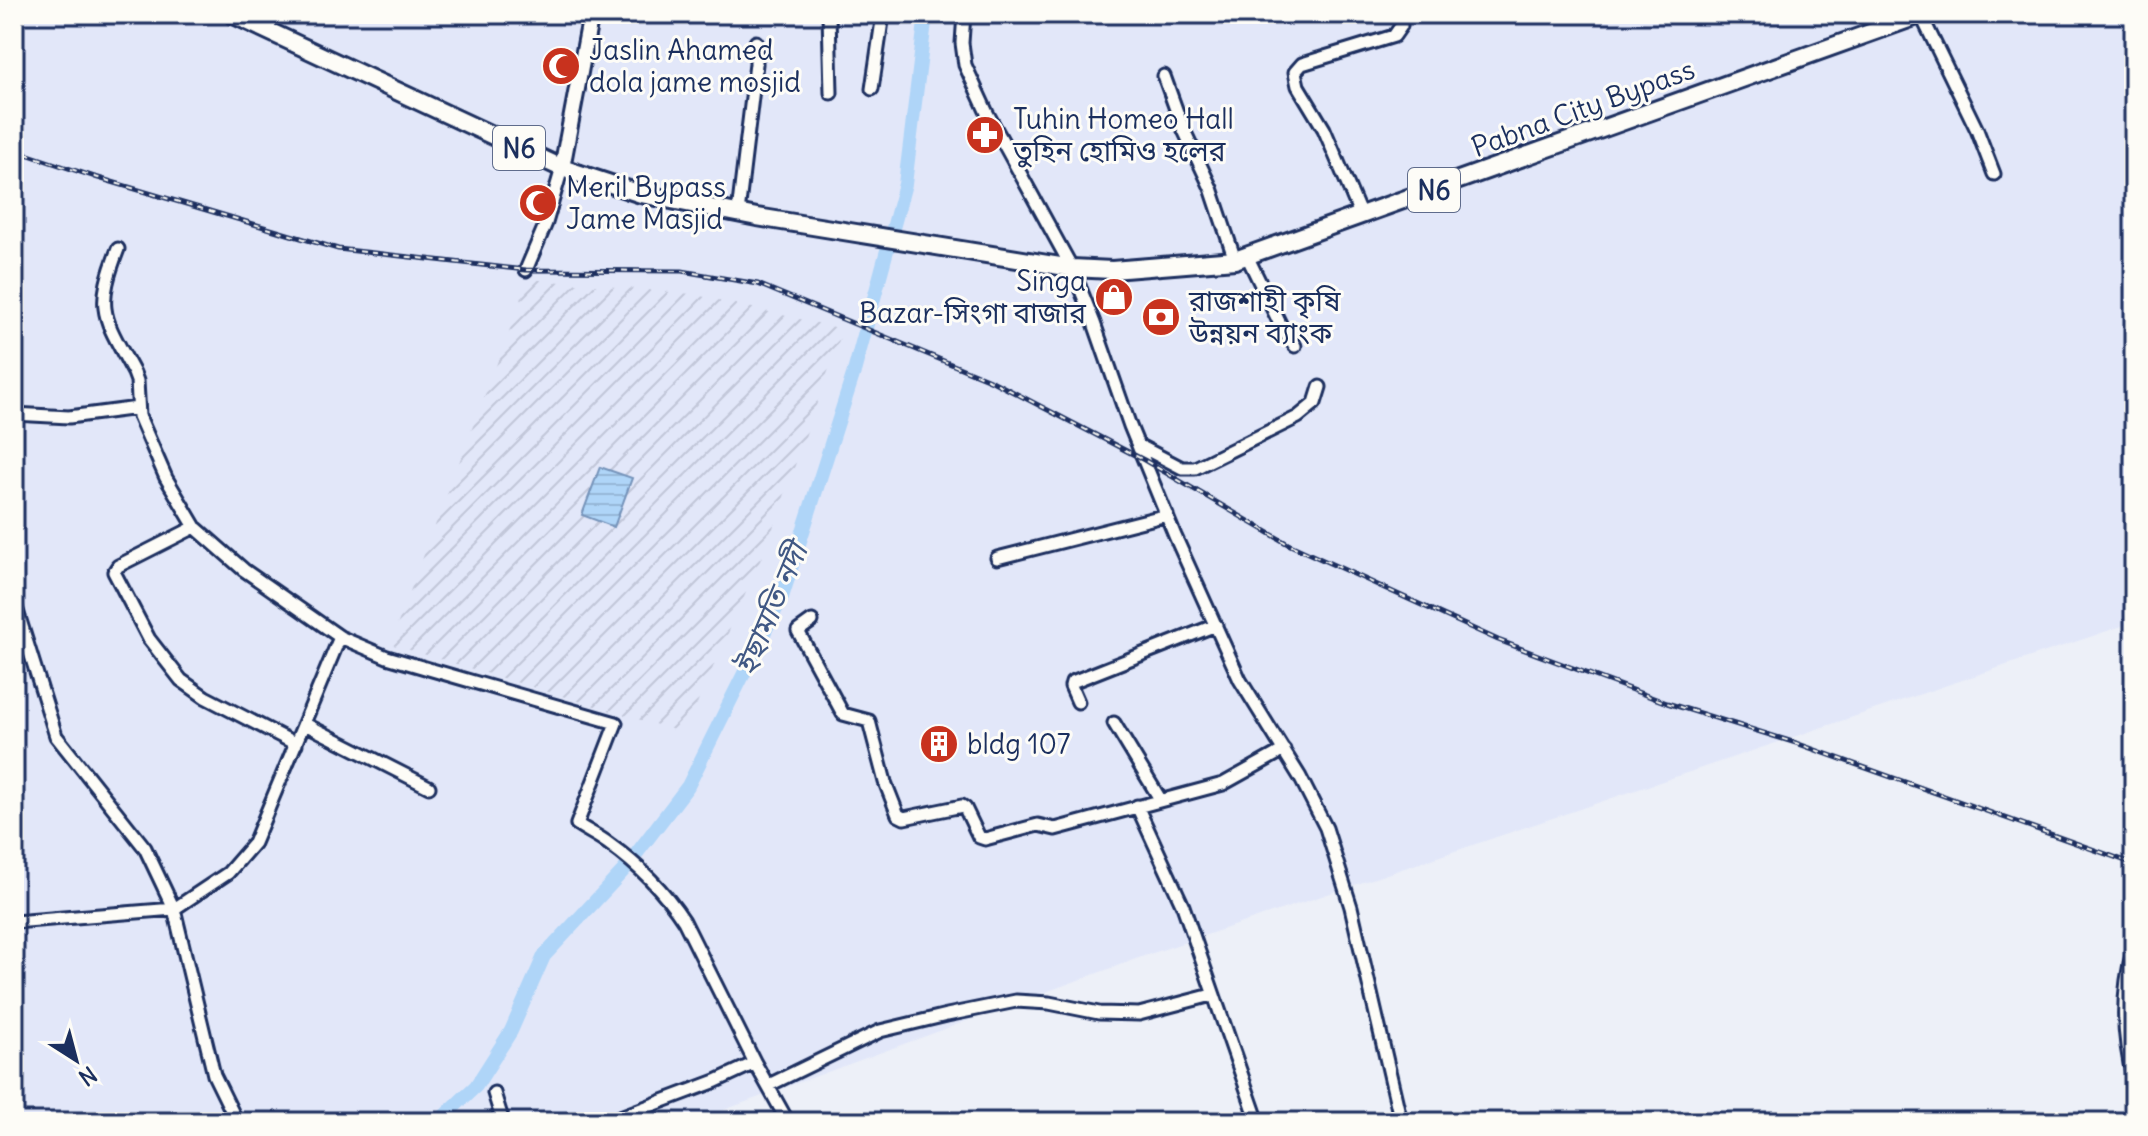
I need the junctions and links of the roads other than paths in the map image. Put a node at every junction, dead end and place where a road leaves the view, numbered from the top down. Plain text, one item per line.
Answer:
1 (232, 14) edge
2 (591, 14) edge
3 (829, 14) edge
4 (883, 14) edge
5 (964, 14) edge
6 (1401, 14) edge
7 (1922, 14) edge
8 (756, 42) dead end
9 (1164, 76) dead end
10 (872, 89) dead end
11 (831, 93) dead end
12 (562, 168) junction
13 (1994, 174) dead end
14 (738, 213) junction
15 (1361, 216) junction
16 (118, 249) dead end
17 (1241, 258) junction
18 (1072, 268) junction
19 (526, 270) dead end
20 (1295, 346) dead end
21 (1320, 387) dead end
22 (138, 408) junction
23 (14, 414) edge
24 (1138, 445) junction
25 (1167, 515) junction
26 (195, 527) junction
27 (997, 558) dead end
28 (14, 601) edge
29 (812, 621) dead end
30 (1216, 625) junction
31 (340, 637) junction
32 (1078, 702) dead end
33 (1114, 723) dead end
34 (305, 724) junction
35 (296, 744) junction
36 (1284, 750) junction
37 (429, 787) dead end
38 (1160, 799) junction
39 (1137, 806) junction
40 (174, 909) junction
41 (14, 922) edge
42 (2134, 947) edge
43 (1212, 995) junction
44 (755, 1063) junction
45 (2134, 1081) edge
46 (769, 1085) junction
47 (494, 1093) dead end
48 (237, 1122) edge
49 (503, 1122) edge
50 (607, 1122) edge
51 (788, 1122) edge
52 (1258, 1122) edge
53 (1401, 1122) edge

1 - 12 highway, N6
2 - 12 main road
3 - 11 street
4 - 10 street
5 - 18 street
6 - 15 street
7 - 13 street
7 - 15 highway, Pabna City Bypass / N6
8 - 14 street
9 - 17 street
12 - 14 highway, N6
12 - 19 street
14 - 18 highway, Pabna City Bypass / N6
15 - 17 highway, Pabna City Bypass / N6
16 - 22 street
17 - 18 highway, Pabna City Bypass / N6
17 - 20 street
18 - 24 street
21 - 24 street
22 - 23 street
22 - 26 street
24 - 25 street
25 - 27 street
25 - 30 street
26 - 31 street
26 - 35 street
28 - 40 street
29 - 39 street
30 - 32 street
30 - 36 street
31 - 34 street
31 - 44 street
33 - 38 street
34 - 35 street
34 - 37 street
35 - 40 street
36 - 38 street
36 - 53 street
38 - 39 street
39 - 43 street
40 - 41 street
40 - 48 street
42 - 45 street
43 - 46 street
43 - 52 street
44 - 46 street
44 - 50 street
46 - 51 street
47 - 49 street

